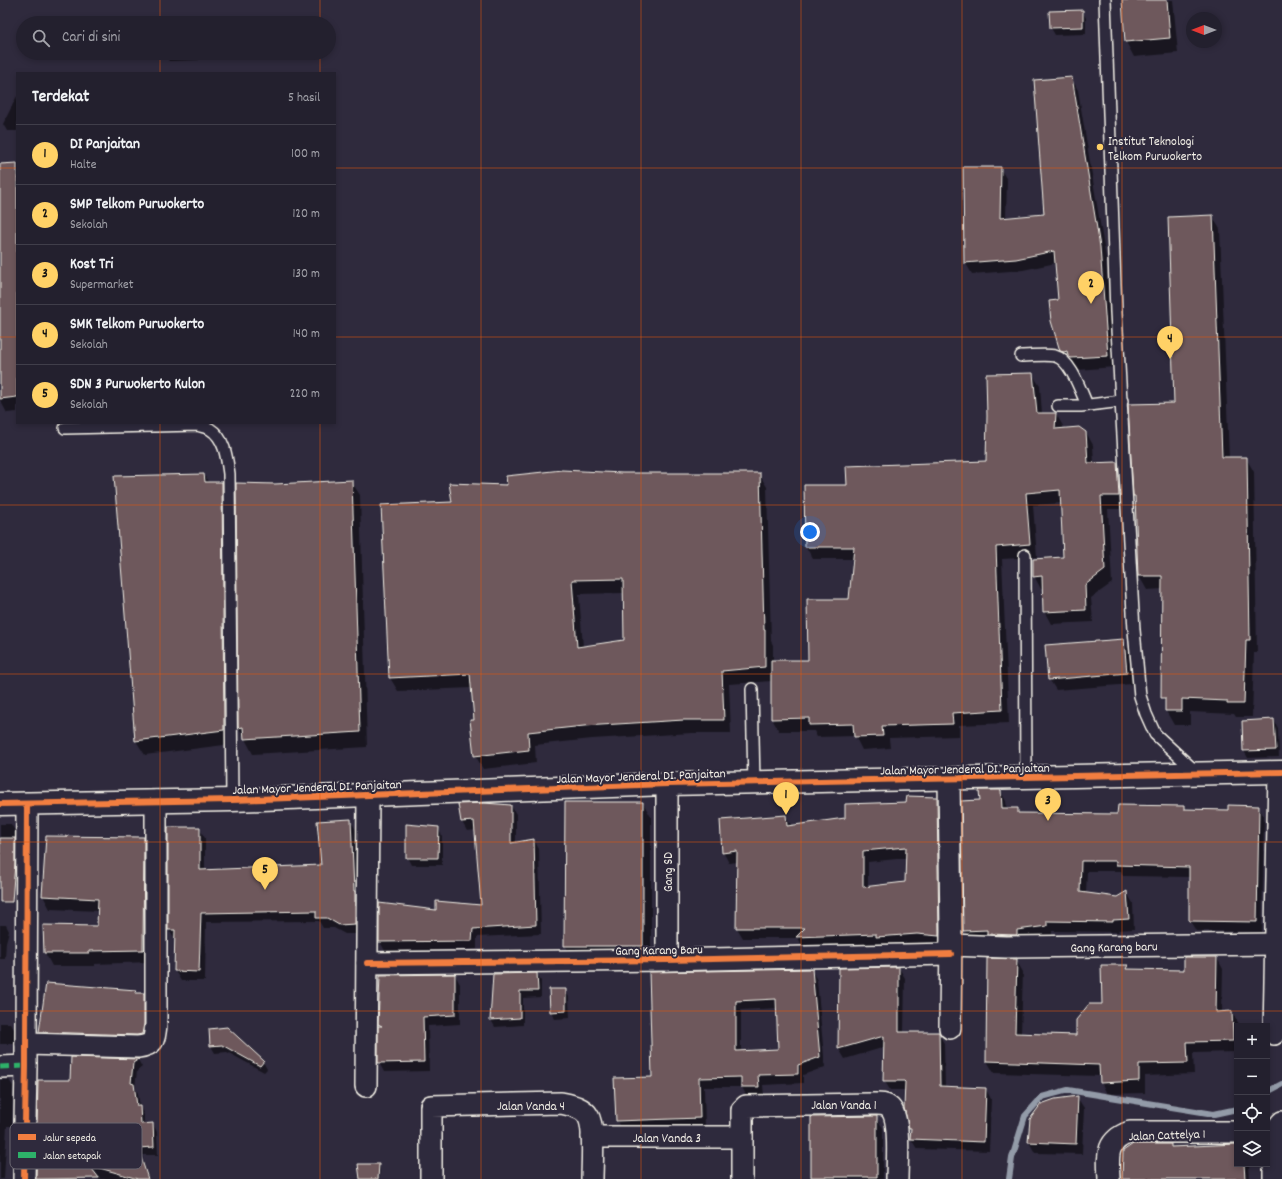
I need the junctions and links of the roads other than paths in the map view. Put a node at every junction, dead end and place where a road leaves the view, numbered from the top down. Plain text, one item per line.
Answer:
1 (1105, 0) edge
2 (1021, 356) dead end
3 (1122, 401) junction
4 (1087, 405) junction
5 (1058, 406) dead end
6 (198, 424) edge
7 (65, 428) dead end
8 (1026, 555) dead end
9 (752, 690) dead end
10 (1280, 772) edge
11 (1198, 774) junction
12 (1026, 777) junction
13 (949, 779) junction
14 (754, 783) junction
15 (668, 784) junction
16 (368, 795) junction
17 (232, 800) junction
18 (156, 801) junction
19 (0, 804) edge
20 (28, 804) junction
21 (1279, 944) edge
22 (951, 949) junction
23 (668, 960) junction
24 (367, 963) junction
25 (950, 1028) dead end
26 (1274, 1034) dead end
27 (26, 1044) junction
28 (26, 1066) junction
29 (0, 1067) edge
30 (366, 1086) dead end
31 (25, 1123) edge
32 (1274, 1127) edge
33 (1234, 1132) edge
34 (592, 1137) junction
35 (742, 1137) junction
36 (24, 1169) edge
37 (24, 1179) edge
38 (431, 1179) edge
39 (592, 1179) edge
40 (742, 1179) edge
41 (898, 1179) edge
42 (1109, 1179) edge
43 (1274, 1179) edge

1 - 3 lane
2 - 4 lane
3 - 4 lane
3 - 11 lane
4 - 5 lane
6 - 7 lane
6 - 17 lane
8 - 12 lane
9 - 14 lane
10 - 11 street, Jalan Mayor Jenderal DI. Panjaitan
10 - 21 street
11 - 12 street, Jalan Mayor Jenderal DI. Panjaitan
12 - 13 street, Jalan Mayor Jenderal DI. Panjaitan
13 - 14 street, Jalan Mayor Jenderal DI. Panjaitan
13 - 22 street
14 - 15 street, Jalan Mayor Jenderal DI. Panjaitan
15 - 16 street, Jalan Mayor Jenderal DI. Panjaitan
15 - 23 street, Gang SD
16 - 17 street, Jalan Mayor Jenderal DI. Panjaitan
16 - 24 street
17 - 18 street, Jalan Mayor Jenderal DI. Panjaitan
18 - 20 street, Jalan Mayor Jenderal DI. Panjaitan
18 - 27 street
19 - 20 street, Jalan Mayor Jenderal DI. Panjaitan
20 - 27 street
21 - 22 street, Gang Karang baru
21 - 26 street
22 - 23 street, Gang Karang Baru
22 - 25 street
23 - 24 street, Gang Karang Baru
24 - 30 street
27 - 28 street
28 - 29 street
28 - 31 street
32 - 43 street
33 - 42 street, Jalan Cattelya 1
34 - 35 street, Jalan Vanda 3
34 - 38 street, Jalan Vanda 4
34 - 39 street, Jalan Vanda 4
35 - 40 street
35 - 41 street, Jalan Vanda 1
36 - 37 street

